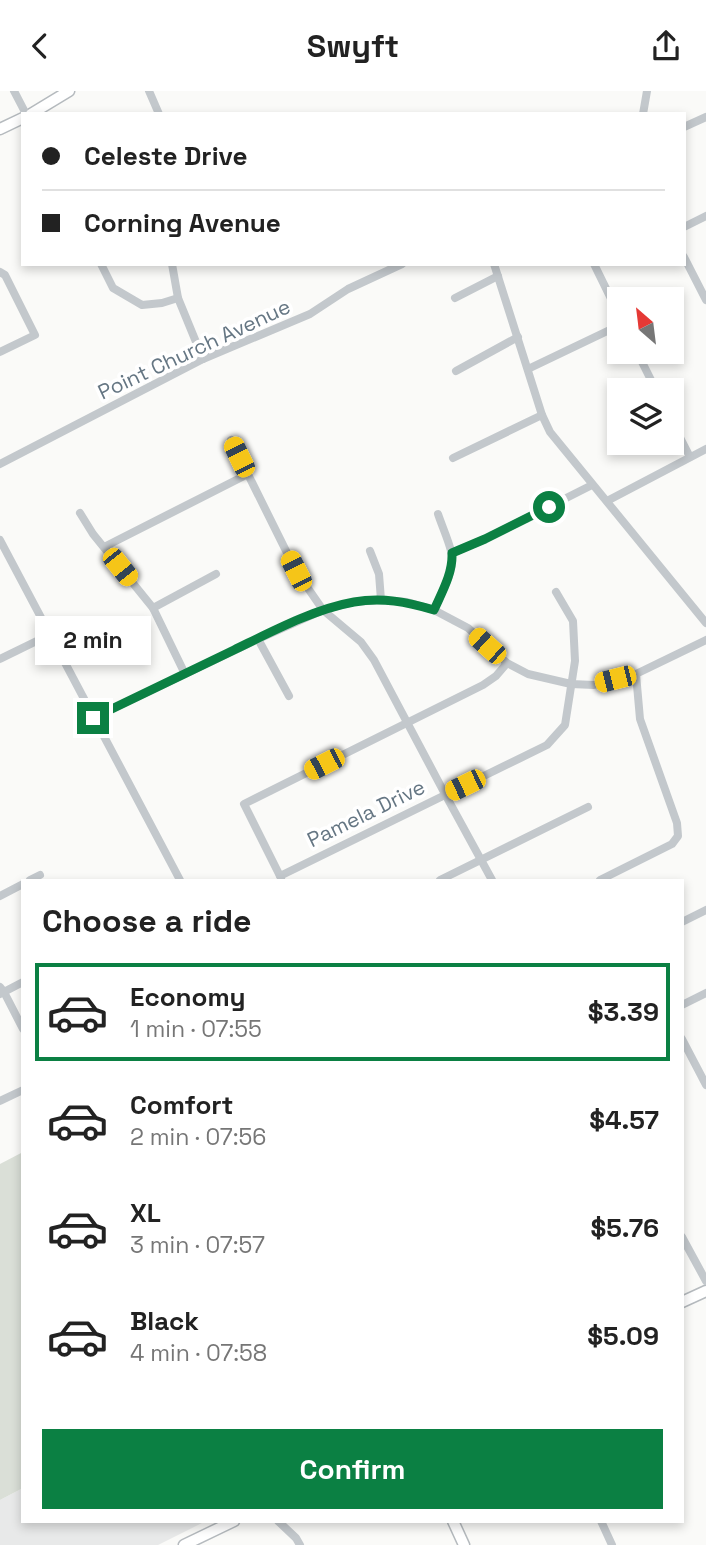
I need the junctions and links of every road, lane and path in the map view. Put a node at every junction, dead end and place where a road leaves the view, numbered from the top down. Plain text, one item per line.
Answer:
1 (14, 91) edge
2 (69, 91) edge
3 (149, 91) edge
4 (648, 91) edge
5 (28, 112) edge
6 (32, 112) edge
7 (158, 112) edge
8 (643, 112) edge
9 (706, 117) edge
10 (21, 119) edge
11 (686, 126) edge
12 (0, 129) edge
13 (706, 216) edge
14 (686, 226) edge
15 (686, 261) edge
16 (102, 266) edge
17 (173, 266) edge
18 (398, 266) edge
19 (495, 266) edge
20 (595, 266) edge
21 (0, 272) edge
22 (498, 276) junction
23 (607, 290) edge
24 (178, 298) junction
25 (455, 298) dead end
26 (706, 300) edge
27 (607, 331) edge
28 (518, 337) junction
29 (0, 352) edge
30 (203, 359) junction
31 (528, 369) junction
32 (456, 371) dead end
33 (542, 415) junction
34 (231, 440) dead end
35 (684, 445) edge
36 (706, 449) edge
37 (690, 457) junction
38 (453, 458) dead end
39 (0, 464) edge
40 (248, 474) junction
41 (592, 485) junction
42 (607, 501) junction
43 (80, 513) dead end
44 (438, 514) dead end
45 (0, 540) edge
46 (104, 547) junction
47 (370, 551) dead end
48 (452, 553) junction
49 (216, 574) dead end
50 (556, 592) dead end
51 (381, 600) junction
52 (153, 608) junction
53 (323, 610) junction
54 (434, 610) junction
55 (706, 623) edge
56 (49, 635) junction
57 (258, 639) junction
58 (706, 640) edge
59 (0, 659) edge
60 (507, 663) junction
61 (185, 674) junction
62 (636, 674) junction
63 (571, 684) junction
64 (289, 695) dead end
65 (93, 718) junction
66 (407, 723) junction
67 (445, 795) junction
68 (588, 807) dead end
69 (481, 860) junction
70 (40, 875) dead end
71 (281, 878) edge
72 (32, 879) edge
73 (179, 879) edge
74 (442, 879) edge
75 (491, 879) edge
76 (602, 879) edge
77 (21, 885) edge
78 (0, 896) edge
79 (706, 910) edge
80 (684, 921) edge
81 (21, 983) edge
82 (1, 991) edge
83 (706, 993) edge
84 (684, 1004) edge
85 (21, 1026) edge
86 (684, 1042) edge
87 (703, 1074) edge
88 (706, 1086) edge
89 (21, 1091) edge
90 (0, 1101) edge
91 (684, 1241) edge
92 (706, 1281) edge
93 (706, 1291) edge
94 (684, 1301) edge
95 (231, 1523) edge
96 (280, 1523) edge
97 (454, 1523) edge
98 (602, 1523) edge
99 (200, 1542) edge
100 (184, 1545) edge
101 (300, 1545) edge
102 (464, 1545) edge
103 (612, 1545) edge

1 - 5 street
2 - 6 main road
3 - 7 street
4 - 8 street
9 - 11 street
10 - 12 main road
13 - 14 street
15 - 26 street
16 - 24 street
17 - 24 street
18 - 30 street, Point Church Avenue
19 - 22 street
20 - 23 street
21 - 29 street
22 - 25 street
22 - 28 street
24 - 30 street
27 - 31 street
28 - 31 street
28 - 32 street
30 - 39 street, Point Church Avenue
31 - 33 street
33 - 38 street
33 - 41 street
34 - 40 street
35 - 37 street
36 - 37 street
37 - 42 street
40 - 46 street
40 - 53 street
41 - 42 street
41 - 48 street
42 - 55 street
43 - 46 street
44 - 48 street
45 - 56 street
46 - 52 street
47 - 51 street
48 - 54 street
49 - 52 street
50 - 63 street, Pamela Drive
51 - 53 street
51 - 54 street
52 - 61 street
53 - 57 street
53 - 66 street
54 - 60 street
56 - 59 street
56 - 65 street
57 - 61 street
57 - 64 street
58 - 62 street
60 - 63 street
60 - 66 street
61 - 65 street
62 - 63 street
62 - 76 street
63 - 67 street, Pamela Drive
65 - 73 street
66 - 67 street
66 - 71 street
67 - 69 street
67 - 71 street, Pamela Drive
68 - 69 street
69 - 74 street
69 - 75 street
70 - 72 street
77 - 78 street
79 - 80 street
81 - 82 street
82 - 85 street
83 - 84 street
86 - 87 street
87 - 88 street
89 - 90 street
91 - 92 street
93 - 94 main road
95 - 99 main road
96 - 101 street
97 - 102 main road
98 - 103 street
99 - 100 main road

